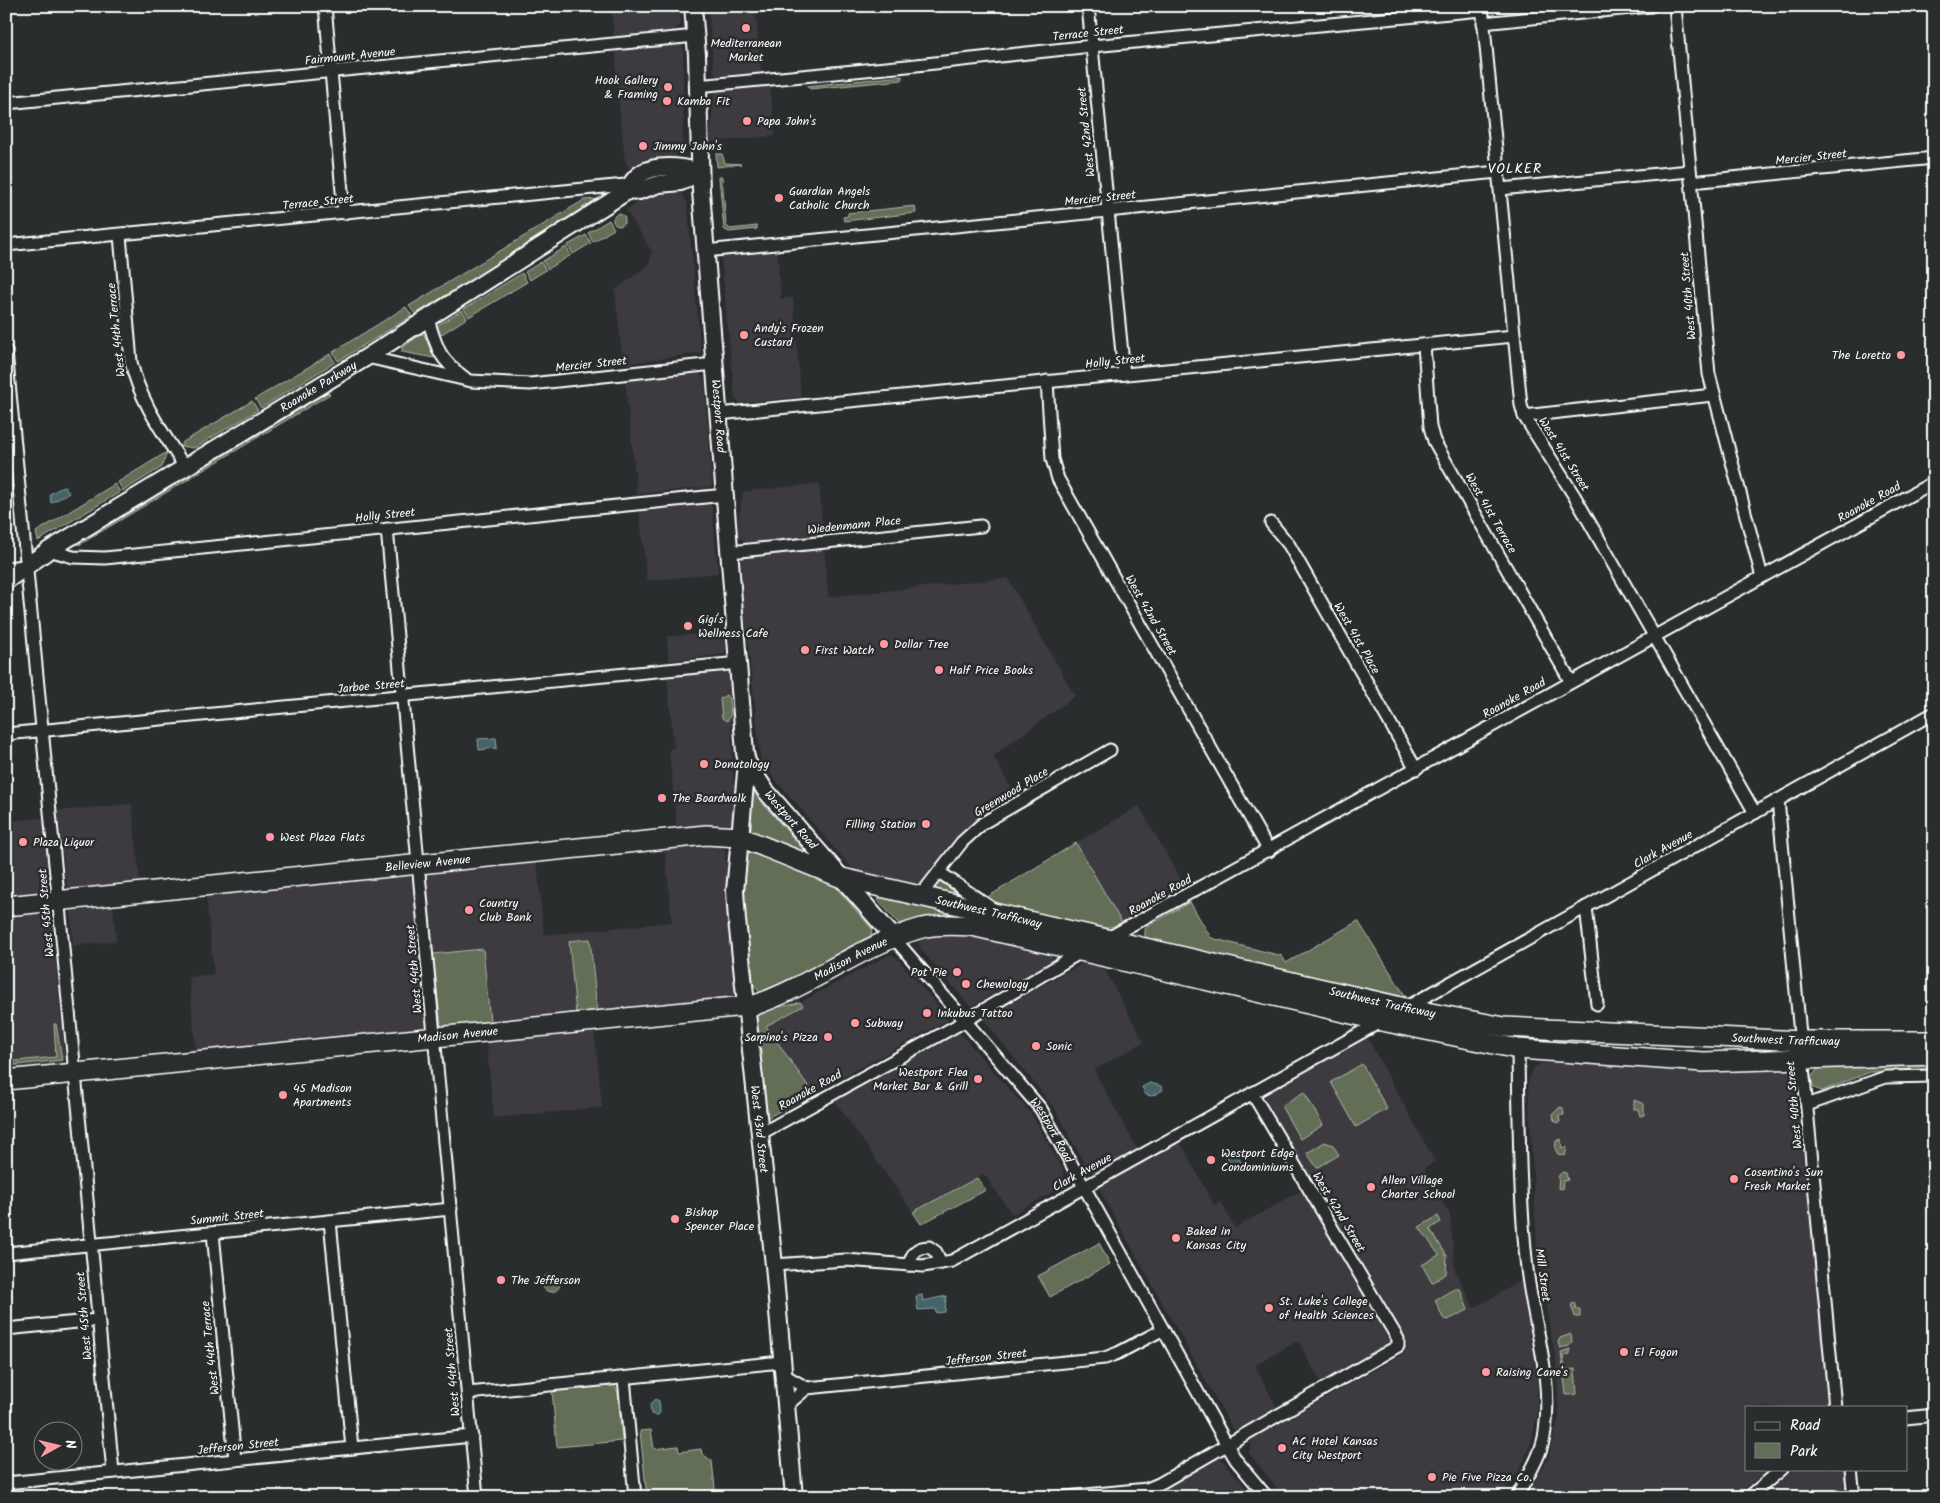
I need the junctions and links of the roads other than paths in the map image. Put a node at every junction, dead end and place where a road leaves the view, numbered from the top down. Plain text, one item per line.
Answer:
1 (326, 6) edge
2 (693, 6) edge
3 (1088, 6) edge
4 (1651, 6) edge
5 (1675, 6) edge
6 (1482, 8) edge
7 (1483, 23) junction
8 (696, 36) junction
9 (1092, 46) junction
10 (332, 72) junction
11 (697, 86) junction
12 (6, 103) edge
13 (1934, 158) edge
14 (700, 172) junction
15 (1498, 172) junction
16 (1691, 176) junction
17 (1500, 189) junction
18 (629, 190) junction
19 (1108, 211) junction
20 (344, 213) junction
21 (120, 235) junction
22 (6, 245) edge
23 (705, 251) junction
24 (428, 319) junction
25 (1514, 336) junction
26 (1424, 345) junction
27 (6, 350) edge
28 (367, 357) junction
29 (714, 364) junction
30 (1124, 374) junction
31 (1047, 381) junction
32 (471, 382) junction
33 (1713, 395) junction
34 (718, 414) junction
35 (1524, 416) junction
36 (11, 443) edge
37 (186, 469) junction
38 (1934, 482) edge
39 (725, 495) junction
40 (1271, 523) dead end
41 (981, 526) dead end
42 (387, 529) junction
43 (49, 550) junction
44 (730, 552) junction
45 (27, 566) junction
46 (6, 568) edge
47 (1762, 577) junction
48 (6, 581) edge
49 (1654, 636) junction
50 (738, 664) junction
51 (1571, 682) junction
52 (402, 696) junction
53 (1934, 713) edge
54 (42, 731) junction
55 (6, 734) edge
56 (1110, 750) dead end
57 (747, 762) junction
58 (1416, 769) junction
59 (1778, 800) junction
60 (1755, 813) junction
61 (740, 837) junction
62 (1269, 851) junction
63 (418, 865) junction
64 (939, 872) junction
65 (842, 878) junction
66 (920, 896) junction
67 (58, 901) junction
68 (6, 906) edge
69 (1586, 907) junction
70 (1001, 914) junction
71 (894, 938) junction
72 (1108, 938) junction
73 (1081, 952) junction
74 (1597, 1004) dead end
75 (746, 1006) junction
76 (1405, 1008) junction
77 (965, 1021) junction
78 (1382, 1021) junction
79 (1504, 1027) junction
80 (1561, 1031) junction
81 (434, 1039) junction
82 (1934, 1041) edge
83 (1518, 1049) junction
84 (1803, 1049) junction
85 (1934, 1056) edge
86 (75, 1074) junction
87 (1934, 1076) edge
88 (6, 1080) edge
89 (1252, 1093) junction
90 (1808, 1104) junction
91 (760, 1134) junction
92 (1083, 1187) junction
93 (451, 1209) junction
94 (330, 1221) junction
95 (213, 1233) junction
96 (91, 1245) junction
97 (6, 1253) edge
98 (941, 1263) junction
99 (774, 1265) junction
100 (909, 1265) junction
101 (98, 1320) junction
102 (6, 1329) edge
103 (1162, 1330) junction
104 (783, 1369) junction
105 (624, 1378) junction
106 (807, 1388) junction
107 (468, 1392) junction
108 (786, 1406) junction
109 (1835, 1406) edge
110 (1934, 1415) edge
111 (1908, 1418) edge
112 (472, 1436) junction
113 (1227, 1445) junction
114 (352, 1448) junction
115 (235, 1460) junction
116 (1781, 1470) edge
117 (1851, 1470) edge
118 (113, 1472) junction
119 (6, 1483) edge
120 (477, 1497) edge
121 (635, 1497) edge
122 (794, 1497) edge
123 (1066, 1497) edge
124 (1267, 1497) edge
125 (1516, 1497) edge
126 (1749, 1497) edge
127 (1854, 1497) edge

1 - 10 street
2 - 8 street, Westport Road
3 - 9 street, West 42nd Street
4 - 7 street
5 - 16 street, West 40th Street
6 - 7 street, West 41st Street
6 - 9 street, Terrace Street
7 - 15 street, West 41st Street
8 - 10 street, Fairmount Avenue
8 - 11 street, Westport Road
9 - 11 street, Terrace Street
9 - 19 street, West 42nd Street
10 - 12 street, Fairmount Avenue
10 - 20 street
11 - 14 street, Westport Road
13 - 16 street, Mercier Street
14 - 18 street, Roanoke Parkway
14 - 23 street, Westport Road
15 - 17 street, West 41st Street
15 - 19 street, Mercier Street
16 - 17 street, Mercier Street
16 - 33 street, West 40th Street
17 - 25 street, West 41st Street
18 - 20 street, Terrace Street
18 - 24 street, Roanoke Parkway
19 - 23 street, Mercier Street
19 - 30 street, West 42nd Street
20 - 21 street, Terrace Street
21 - 22 street, Terrace Street
21 - 37 street, West 44th Terrace
23 - 29 street, Westport Road
24 - 28 street, Roanoke Parkway
24 - 32 street
25 - 26 street, Holly Street
25 - 35 street, West 41st Street
26 - 30 street, Holly Street
26 - 51 street, West 41st Terrace
27 - 36 street, West 45th Street
28 - 32 street, Mercier Street
28 - 37 street, Roanoke Parkway
29 - 32 street, Mercier Street
29 - 34 street, Westport Road
30 - 31 street, Holly Street
31 - 34 street, Holly Street
31 - 62 street, West 42nd Street
33 - 35 street
33 - 47 street, West 40th Street
34 - 39 street, Westport Road
35 - 49 street, West 41st Street
36 - 45 street, West 45th Street
37 - 43 street, Roanoke Parkway
38 - 47 street, Roanoke Road
39 - 42 street, Holly Street
39 - 44 street, Westport Road
40 - 58 street, West 41st Place
41 - 44 street, Wiedenmann Place
42 - 43 street, Holly Street
42 - 52 street, West 44th Street
43 - 45 street, Roanoke Parkway
44 - 50 street, Westport Road
45 - 46 street
45 - 48 street, Roanoke Parkway
45 - 54 street, West 45th Street
47 - 49 street, Roanoke Road
49 - 51 street, Roanoke Road
49 - 60 street, West 41st Street
50 - 52 street, Jarboe Street
50 - 57 street, Westport Road
51 - 58 street, Roanoke Road
52 - 54 street, Jarboe Street
52 - 63 street, West 44th Street
53 - 59 street, Clark Avenue
54 - 55 street, Jarboe Street
54 - 67 street, West 45th Street
56 - 64 street, Greenwood Place
57 - 61 street, West 43rd Street
57 - 65 street, Westport Road
58 - 62 street, Roanoke Road
59 - 60 street, Clark Avenue
59 - 84 street, West 40th Street
60 - 69 street, Clark Avenue
61 - 63 main road, Belleview Avenue
61 - 65 main road, Belleview Avenue
61 - 75 street, West 43rd Street
62 - 72 street, Roanoke Road
63 - 67 main road, Belleview Avenue
63 - 81 street, West 44th Street
64 - 66 street, Greenwood Place
64 - 70 street
65 - 66 main road, Southwest Trafficway
65 - 71 street, Westport Road
66 - 70 main road, Southwest Trafficway
67 - 68 main road, Belleview Avenue
67 - 86 street, West 45th Street
69 - 74 street
69 - 76 street, Clark Avenue
70 - 72 main road, Southwest Trafficway
71 - 73 main road, Southwest Trafficway
71 - 75 main road, Madison Avenue
71 - 77 street, Westport Road
72 - 76 main road, Southwest Trafficway
73 - 77 street, Roanoke Road
73 - 78 main road, Southwest Trafficway
75 - 81 main road, Madison Avenue
75 - 91 street, West 43rd Street
76 - 79 main road, Southwest Trafficway
77 - 91 street, Roanoke Road
77 - 92 street, Westport Road
78 - 83 main road, Southwest Trafficway
78 - 89 street, Clark Avenue
79 - 80 main road, Southwest Trafficway
79 - 83 main road
80 - 83 main road
80 - 84 main road, Southwest Trafficway
81 - 86 main road, Madison Avenue
81 - 93 street, West 44th Street
82 - 84 main road, Southwest Trafficway
83 - 84 main road, Southwest Trafficway
83 - 125 street, Mill Street
84 - 85 main road, Southwest Trafficway
84 - 90 street, West 40th Street
86 - 88 main road, Madison Avenue
86 - 96 street, West 45th Street
87 - 90 street
89 - 92 street, Clark Avenue
89 - 113 street, West 42nd Street
90 - 109 street, West 40th Street
91 - 99 street, West 43rd Street
92 - 98 street, Clark Avenue
92 - 103 street, Westport Road
93 - 94 street, Summit Street
93 - 107 street, West 44th Street
94 - 95 street, Summit Street
94 - 114 street
95 - 96 street, Summit Street
95 - 115 street, West 44th Terrace
96 - 97 street, Summit Street
96 - 101 street, West 45th Street
98 - 100 street, Clark Avenue
98 - 100 street
99 - 100 street, Clark Avenue
99 - 104 street, West 43rd Street
101 - 102 street
101 - 118 street, West 45th Street
103 - 106 street, Jefferson Street
103 - 113 street, Westport Road
104 - 105 street
104 - 106 street
104 - 108 street, West 43rd Street
105 - 107 street
105 - 121 street
106 - 108 street
107 - 112 street, West 44th Street
108 - 122 street, West 43rd Street
110 - 111 street
112 - 114 street, Jefferson Street
112 - 120 street, West 44th Street
113 - 123 street
113 - 124 street, Westport Road
114 - 115 street, Jefferson Street
115 - 118 street, Jefferson Street
116 - 126 street
117 - 127 street
118 - 119 street, Jefferson Street

